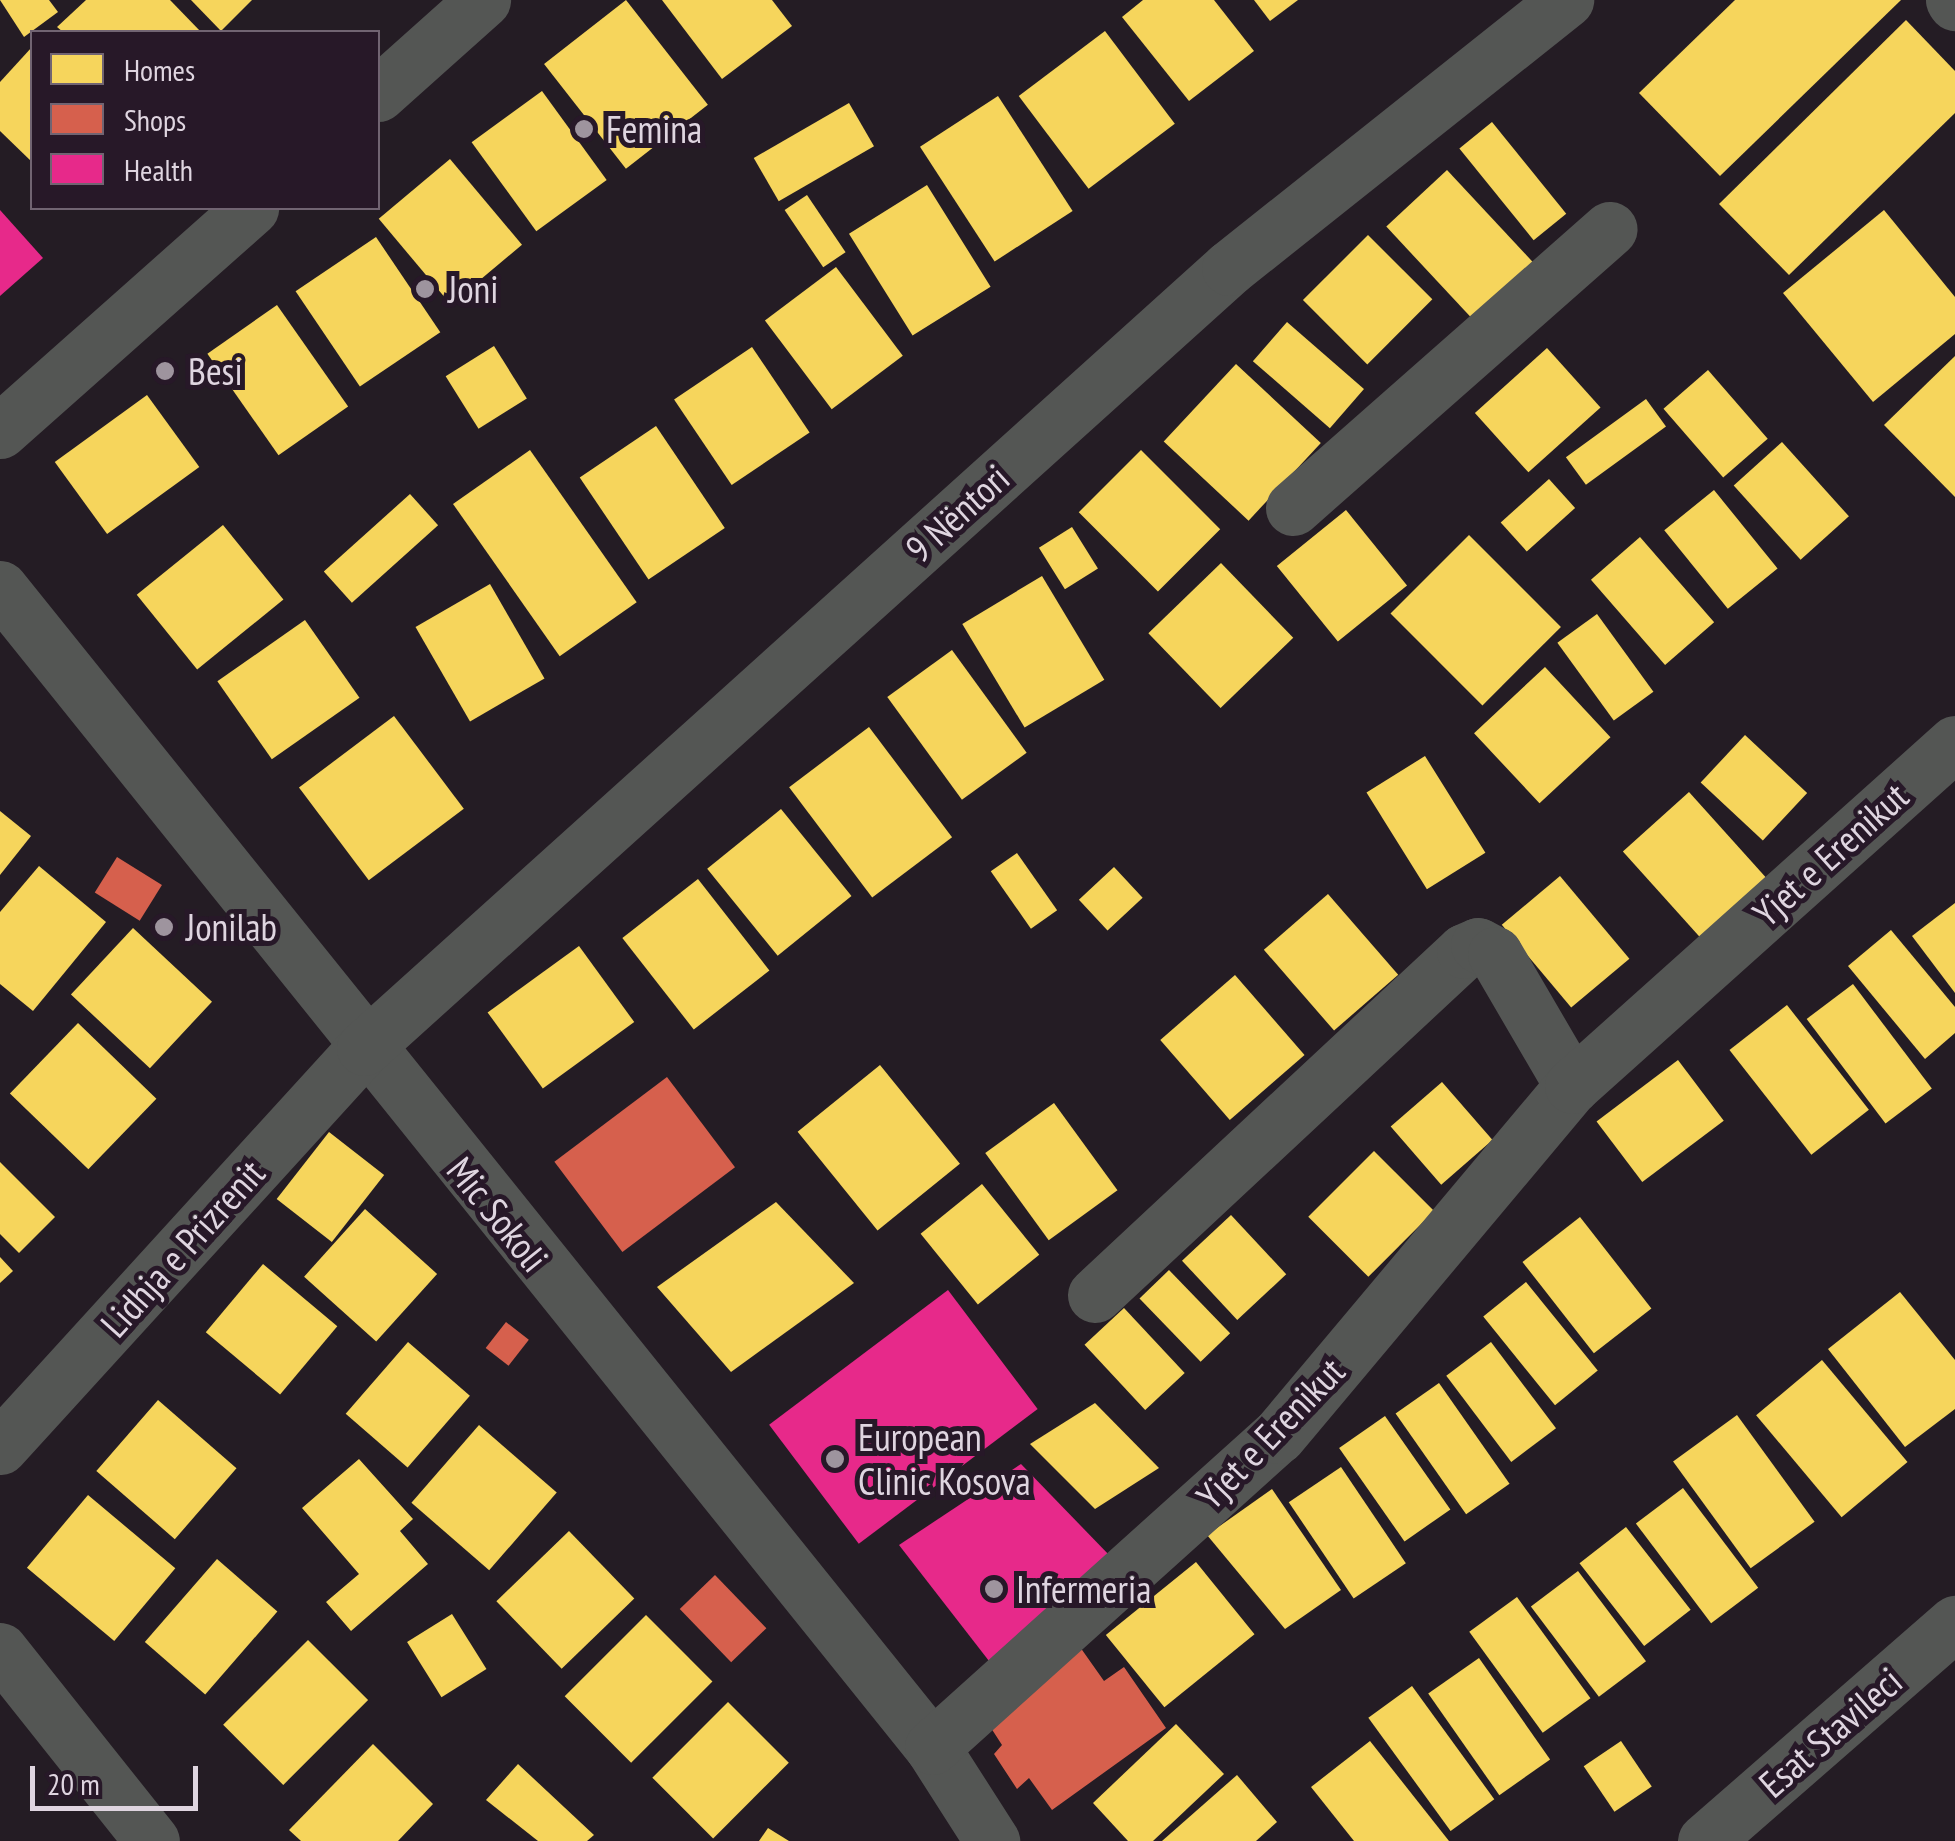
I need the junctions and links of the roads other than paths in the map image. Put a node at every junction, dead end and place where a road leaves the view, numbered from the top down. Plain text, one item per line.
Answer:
1 (483, 0) edge
2 (1566, 0) edge
3 (380, 92) edge
4 (248, 210) edge
5 (1610, 229) dead end
6 (0, 431) edge
7 (1292, 508) dead end
8 (0, 588) edge
9 (1955, 743) edge
10 (364, 1048) junction
11 (1572, 1086) junction
12 (1095, 1295) dead end
13 (0, 1447) edge
14 (1955, 1623) edge
15 (0, 1650) edge
16 (932, 1746) junction
17 (152, 1841) edge
18 (992, 1841) edge
19 (1706, 1841) edge

1 - 3 street
2 - 10 street, 9 Nëntori
4 - 6 street
5 - 7 street
8 - 10 street, Mic Sokoli
9 - 11 street, Yjet e Erenikut
10 - 13 street, Lidhja e Prizrenit
10 - 16 street, Mic Sokoli
11 - 12 street
11 - 16 street, Yjet e Erenikut
14 - 19 street, Esat Stavileci
15 - 17 street
16 - 18 street, Mic Sokoli

